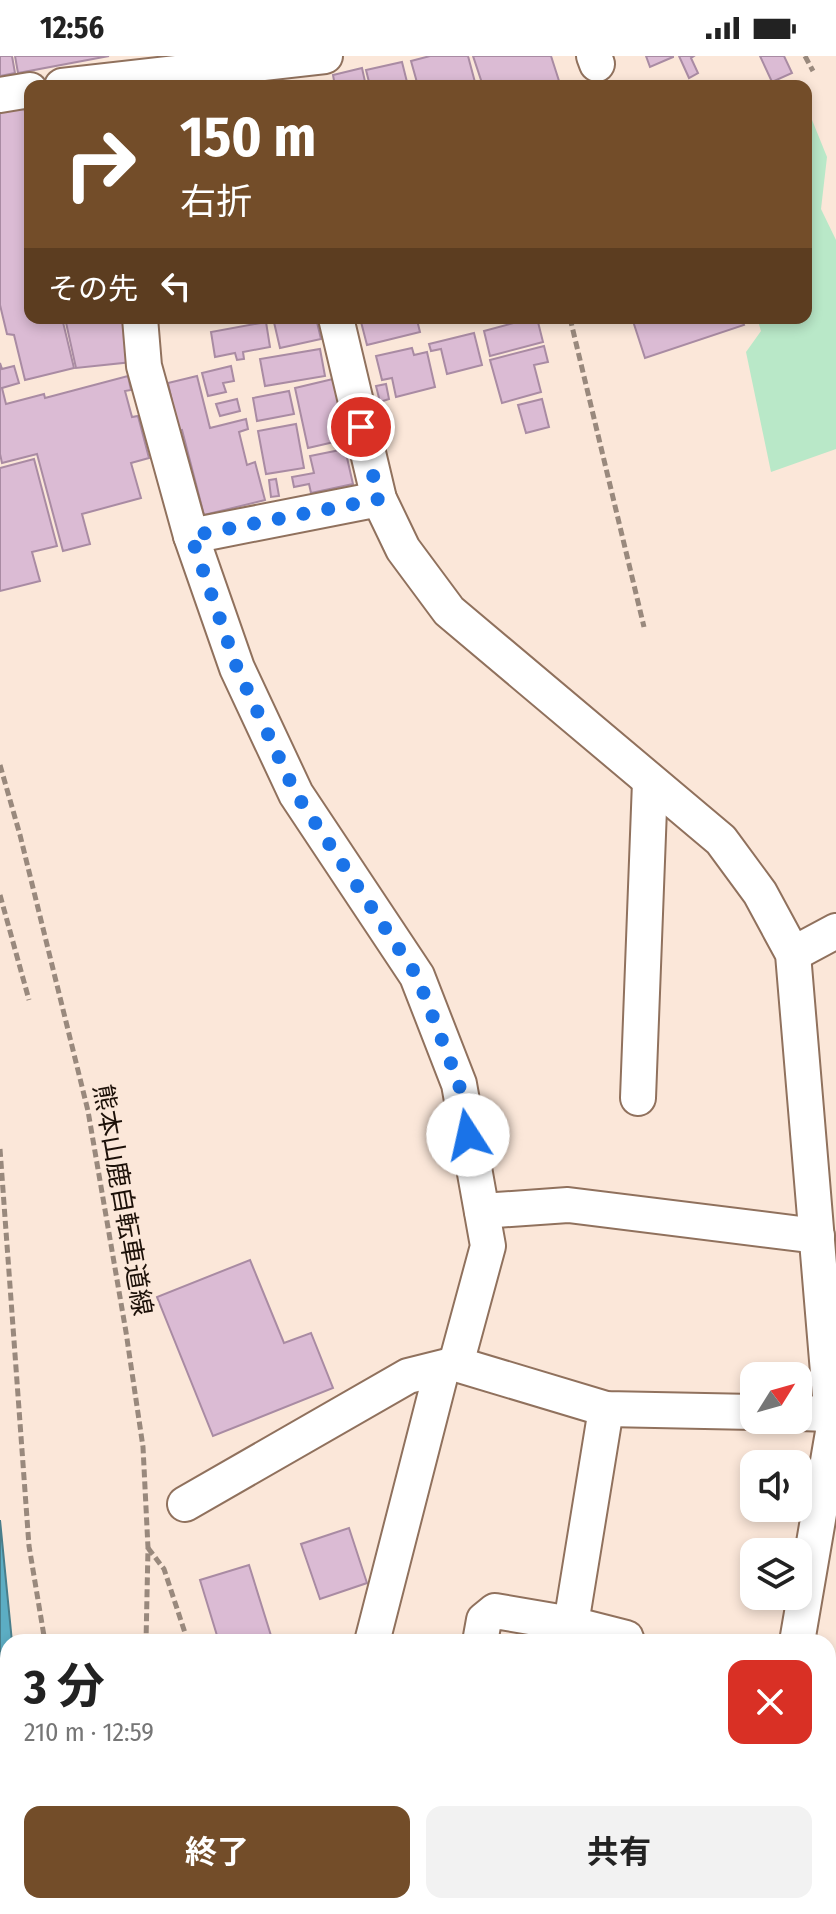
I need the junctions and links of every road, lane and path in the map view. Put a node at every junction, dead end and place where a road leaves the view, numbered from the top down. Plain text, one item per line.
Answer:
1 (325, 56) edge
2 (805, 56) edge
3 (283, 68) edge
4 (813, 71) dead end
5 (131, 74) edge
6 (96, 80) edge
7 (24, 91) edge
8 (0, 95) edge
9 (140, 324) edge
10 (337, 324) edge
11 (571, 324) edge
12 (379, 499) junction
13 (191, 536) junction
14 (644, 627) dead end
15 (0, 765) edge
16 (650, 782) junction
17 (0, 895) edge
18 (836, 931) edge
19 (793, 954) junction
20 (29, 1000) dead end
21 (638, 1098) dead end
22 (0, 1149) edge
23 (482, 1211) junction
24 (817, 1236) junction
25 (829, 1290) edge
26 (449, 1366) junction
27 (606, 1409) junction
28 (740, 1412) edge
29 (825, 1423) edge
30 (185, 1504) dead end
31 (148, 1548) junction
32 (571, 1624) junction
33 (44, 1634) edge
34 (146, 1634) edge
35 (185, 1634) edge
36 (375, 1634) edge
37 (481, 1634) edge
38 (610, 1634) edge
39 (798, 1634) edge

1 - 3 street
2 - 4 path
3 - 5 street
5 - 6 street
7 - 8 street
9 - 13 street
10 - 12 street
11 - 14 path
12 - 13 street
12 - 16 street
13 - 23 street
15 - 31 path, 熊本山鹿自転車道線
16 - 19 street
16 - 21 street
17 - 20 path
18 - 19 street
19 - 24 street
22 - 33 path
23 - 24 street
23 - 26 street
24 - 25 street
25 - 29 street
26 - 27 street
26 - 30 street
26 - 36 street
27 - 28 street
27 - 32 street
29 - 39 street
31 - 34 path
31 - 35 path, 熊本山鹿自転車道線
32 - 37 street
32 - 38 street

